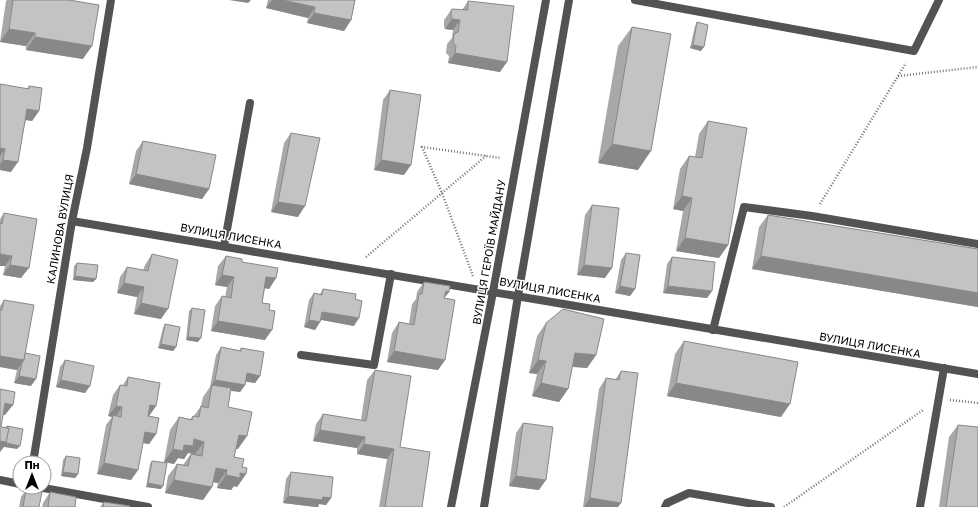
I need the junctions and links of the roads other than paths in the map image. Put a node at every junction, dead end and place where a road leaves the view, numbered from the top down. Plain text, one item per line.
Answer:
1 (111, 0) edge
2 (546, 0) edge
3 (569, 0) edge
4 (634, 0) edge
5 (938, 0) edge
6 (250, 103) dead end
7 (72, 221) junction
8 (978, 244) edge
9 (224, 246) junction
10 (391, 274) junction
11 (493, 292) junction
12 (518, 296) junction
13 (714, 330) junction
14 (301, 355) dead end
15 (944, 368) junction
16 (978, 374) edge
17 (34, 455) edge
18 (0, 480) edge
19 (12, 482) edge
20 (52, 490) edge
21 (148, 507) edge
22 (452, 507) edge
23 (484, 507) edge
24 (664, 507) edge
25 (771, 507) edge
26 (920, 507) edge

1 - 7 street, КАЛИНОВА ВУЛИЦЯ
2 - 11 street, ВУЛИЦЯ ГЕРОЇВ МАЙДАНУ
3 - 12 street
4 - 5 street
6 - 9 street
7 - 9 street, ВУЛИЦЯ ЛИСЕНКА
7 - 17 street, КАЛИНОВА ВУЛИЦЯ
8 - 13 street
9 - 10 street, ВУЛИЦЯ ЛИСЕНКА
10 - 11 street, ВУЛИЦЯ ЛИСЕНКА
10 - 14 street
11 - 12 street, ВУЛИЦЯ ЛИСЕНКА
11 - 22 street, ВУЛИЦЯ ГЕРОЇВ МАЙДАНУ
12 - 13 street, ВУЛИЦЯ ЛИСЕНКА
12 - 23 street
13 - 15 street, ВУЛИЦЯ ЛИСЕНКА
15 - 16 street, ВУЛИЦЯ ЛИСЕНКА
15 - 26 street
18 - 19 street
20 - 21 street
24 - 25 street

